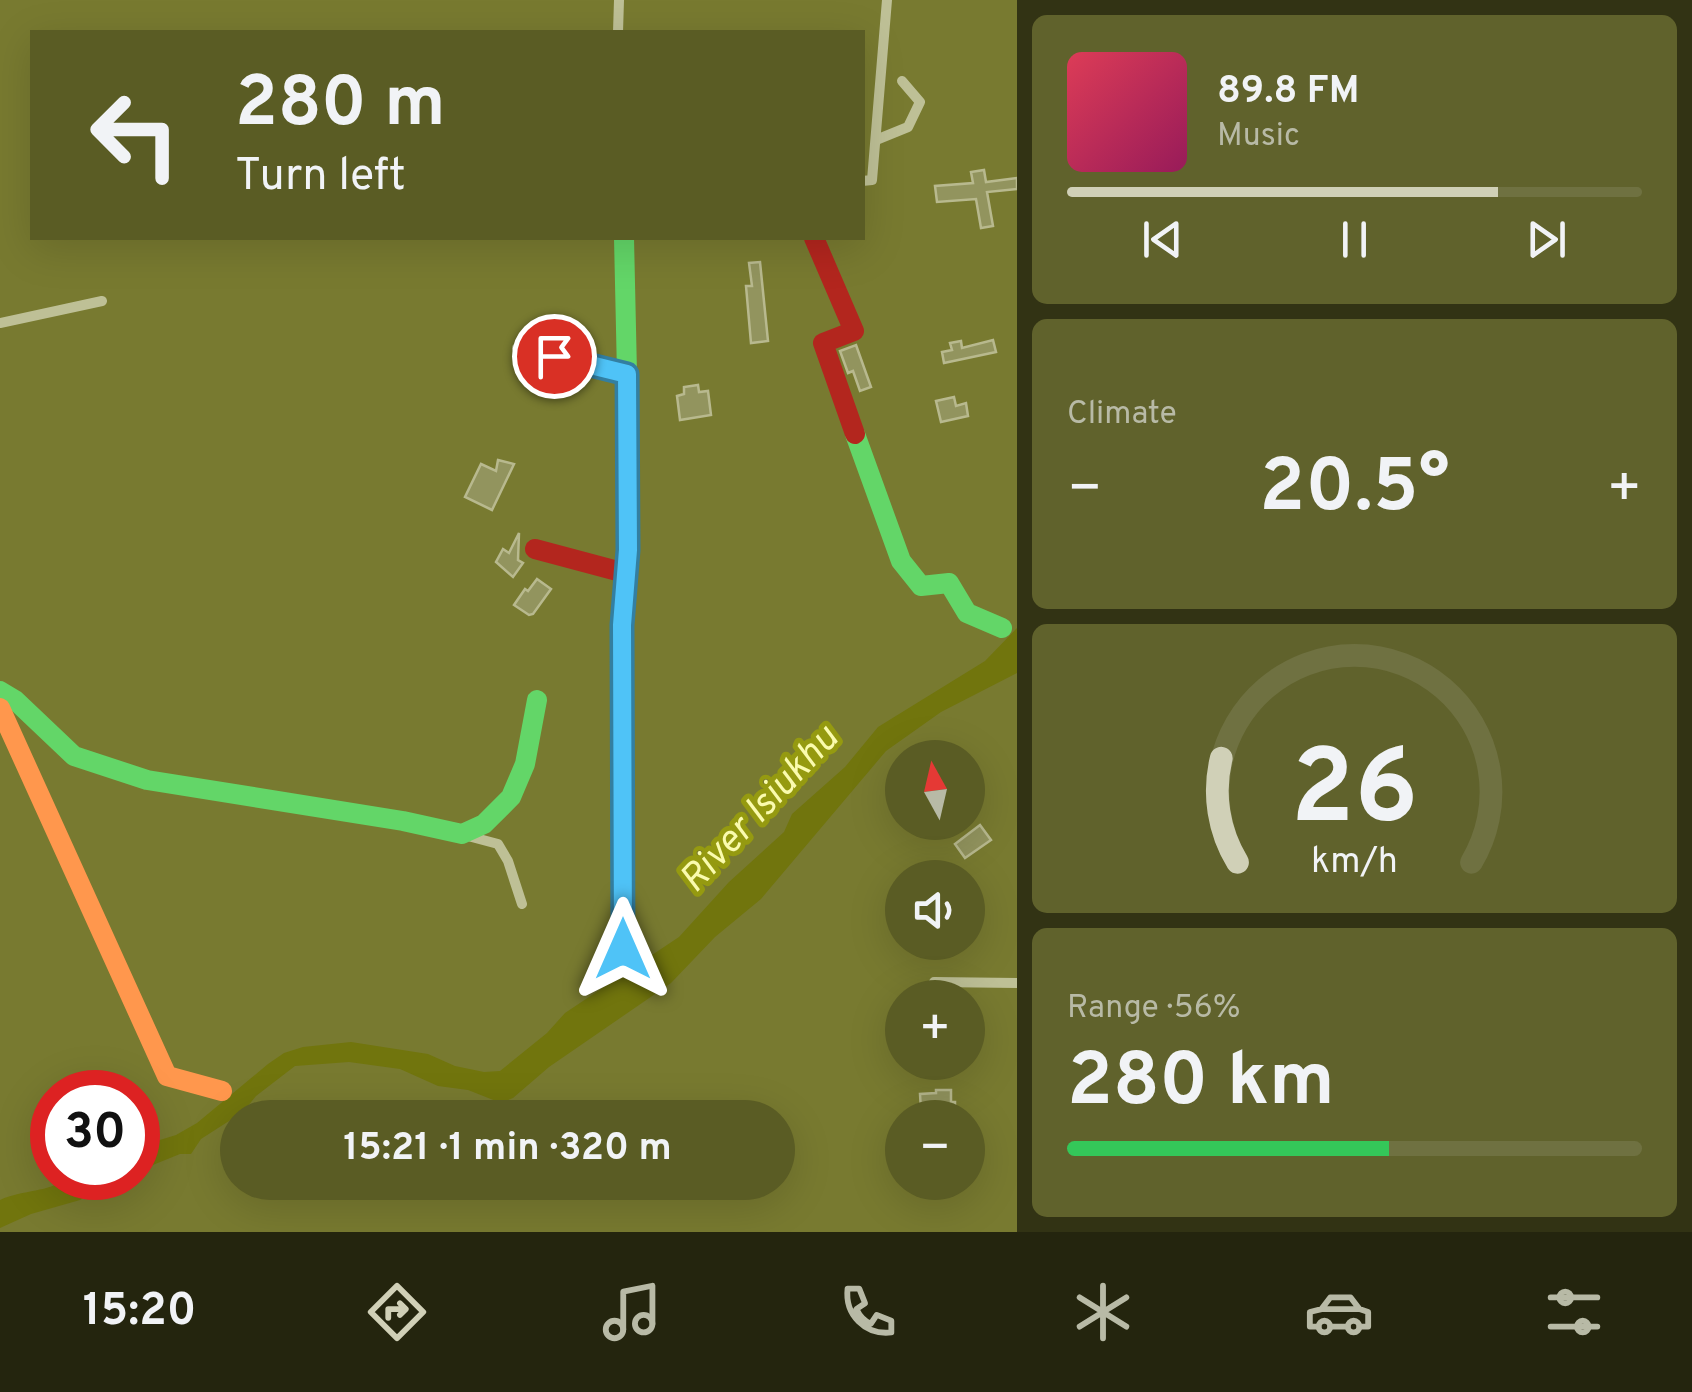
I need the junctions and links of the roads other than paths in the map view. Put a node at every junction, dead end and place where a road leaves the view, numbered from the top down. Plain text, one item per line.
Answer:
1 (619, 0) edge
2 (888, 0) edge
3 (618, 30) edge
4 (902, 81) dead end
5 (876, 140) junction
6 (865, 181) edge
7 (624, 240) edge
8 (815, 240) edge
9 (102, 302) dead end
10 (0, 323) edge
11 (517, 348) dead end
12 (627, 374) junction
13 (535, 549) dead end
14 (625, 573) junction
15 (1002, 628) dead end
16 (0, 692) edge
17 (537, 700) dead end
18 (0, 708) edge
19 (462, 834) junction
20 (522, 904) dead end
21 (623, 949) dead end
22 (985, 983) edge
23 (1017, 983) edge
24 (222, 1091) dead end

1 - 3 street
2 - 5 street
4 - 5 street
5 - 6 street
7 - 12 street
8 - 15 street
9 - 10 street
11 - 12 street
12 - 14 street
13 - 14 street
14 - 21 street
16 - 19 street
17 - 19 street
18 - 24 street
19 - 20 street
22 - 23 street

